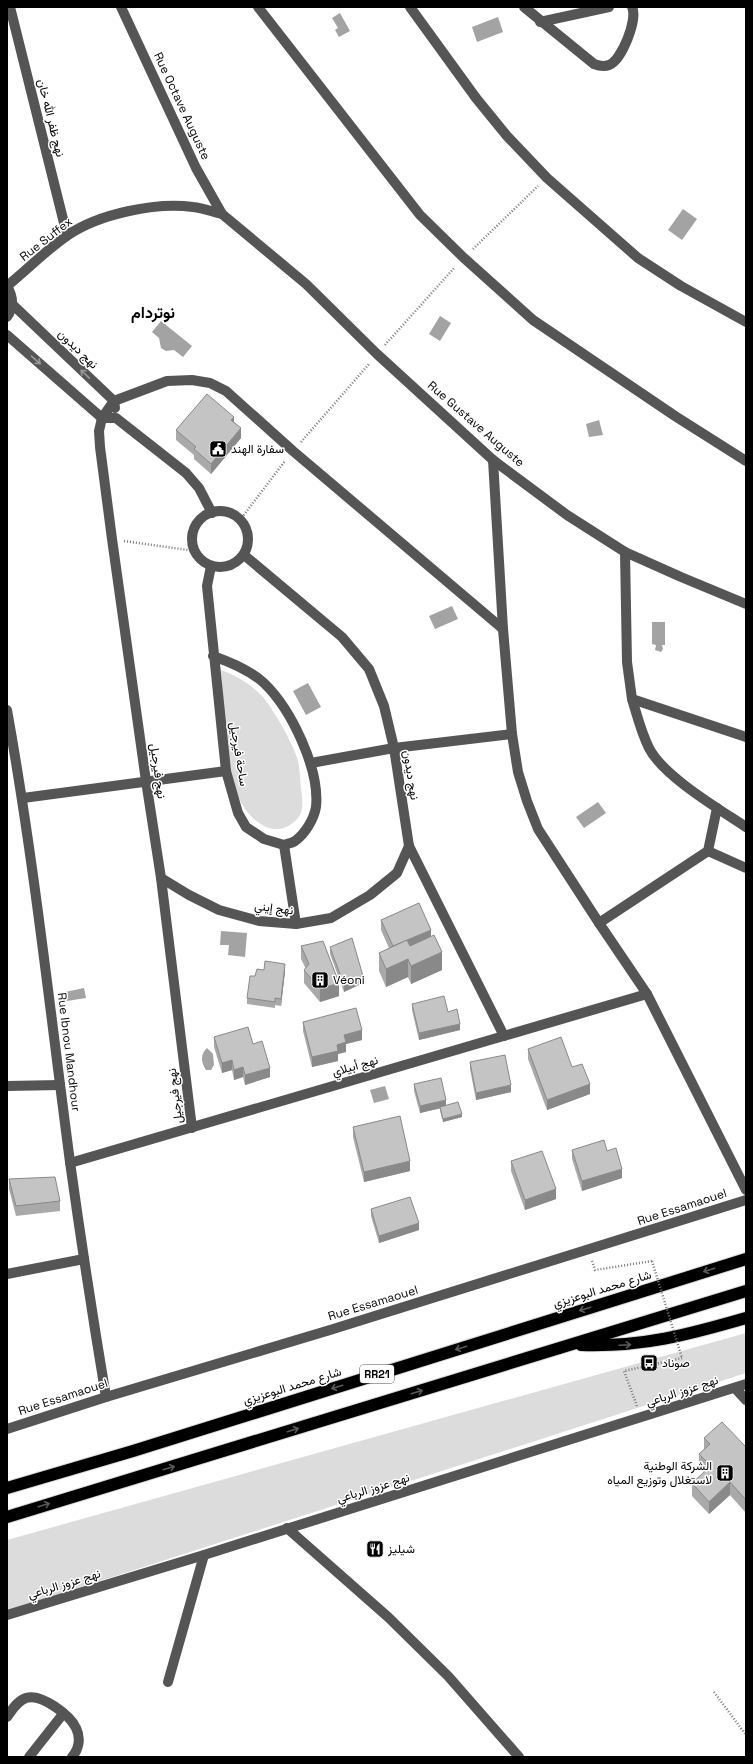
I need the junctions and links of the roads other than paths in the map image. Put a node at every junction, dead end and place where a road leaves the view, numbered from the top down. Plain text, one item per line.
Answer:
1 (10, 7) edge
2 (121, 7) edge
3 (258, 7) edge
4 (410, 7) edge
5 (524, 7) edge
6 (609, 7) edge
7 (632, 7) edge
8 (540, 22) junction
9 (222, 214) junction
10 (67, 236) junction
11 (7, 286) edge
12 (12, 304) junction
13 (7, 317) edge
14 (746, 322) edge
15 (7, 335) edge
16 (114, 401) junction
17 (102, 418) junction
18 (116, 418) junction
19 (493, 460) junction
20 (746, 461) edge
21 (212, 512) junction
22 (625, 552) junction
23 (244, 555) junction
24 (211, 566) junction
25 (746, 604) edge
26 (503, 630) junction
27 (212, 656) junction
28 (632, 698) junction
29 (7, 710) edge
30 (512, 734) junction
31 (746, 737) edge
32 (394, 748) junction
33 (311, 763) junction
34 (226, 771) junction
35 (146, 781) junction
36 (23, 798) junction
37 (718, 808) junction
38 (746, 827) edge
39 (284, 845) junction
40 (409, 846) junction
41 (708, 851) junction
42 (746, 868) edge
43 (161, 878) junction
44 (599, 923) junction
45 (296, 924) junction
46 (647, 994) junction
47 (504, 1036) junction
48 (60, 1085) junction
49 (7, 1086) edge
50 (192, 1128) junction
51 (70, 1163) junction
52 (746, 1190) edge
53 (746, 1200) edge
54 (84, 1259) junction
55 (746, 1259) edge
56 (7, 1274) edge
57 (746, 1291) edge
58 (746, 1318) edge
59 (572, 1345) junction
60 (746, 1384) edge
61 (735, 1388) junction
62 (106, 1397) junction
63 (746, 1400) edge
64 (7, 1429) edge
65 (7, 1488) edge
66 (7, 1517) edge
67 (287, 1528) junction
68 (204, 1555) junction
69 (7, 1615) edge
70 (168, 1682) dead end
71 (63, 1714) junction
72 (7, 1717) edge
73 (29, 1757) edge
74 (72, 1757) edge
75 (519, 1757) edge

1 - 10 street, نهج ظفر الله خان
2 - 9 street, Rue Octave Auguste
3 - 20 street
4 - 14 street
5 - 8 street
6 - 8 street
7 - 8 street
9 - 10 street, Rue Suffex
9 - 19 street, Rue Gustave Auguste
10 - 11 street, Rue Suffex
11 - 12 street
12 - 13 street
16 -> 12 street, نهج ديدون
15 -> 17 street
16 - 17 street
16 - 18 street
16 - 26 street
17 - 18 street
17 - 35 street, نهج فيرجيل
18 - 21 street
19 - 22 street, Rue Gustave Auguste
19 - 26 street
21 - 23 street
21 - 24 street
22 - 25 street, Rue Gustave Auguste
22 - 28 street
23 - 24 street
23 - 32 street, نهج ديدون
24 - 27 street, ساحة فيرجيل
26 - 30 street
27 - 33 street
27 - 34 street, ساحة فيرجيل
28 - 31 street
28 - 37 street
29 - 36 street, Rue Ibnou Mandhour
30 - 32 street
30 - 44 street
32 - 33 street
32 - 40 street, نهج ديدون
33 - 39 street
34 - 35 street
34 - 39 street, ساحة فيرجيل
35 - 36 street
35 - 43 street, نهج فيرجيل
36 - 48 street, Rue Ibnou Mandhour
37 - 38 street
37 - 41 street
39 - 45 street
40 - 45 street, نهج إيني
40 - 47 street, نهج ديدون
41 - 42 street
41 - 44 street
43 - 45 street, نهج إيني
43 - 50 street, نهج فيرجيل
44 - 46 street
46 - 47 street, نهج أبيلاي
46 - 52 street
47 - 50 street, نهج أبيلاي
48 - 49 street
48 - 51 street, Rue Ibnou Mandhour
50 - 51 street, نهج أبيلاي
51 - 54 street, Rue Ibnou Mandhour
53 - 62 street, Rue Essamaouel
54 - 56 street
54 - 62 street, Rue Ibnou Mandhour
55 -> 65 highway, شارع محمد البوعزيزي / RR21
57 - 59 highway, RR21
59 -> 58 highway
66 -> 59 highway, RR21
60 - 61 street, نهج عزوز الرباعي
61 - 63 street
61 - 67 street, نهج عزوز الرباعي
62 - 64 street, Rue Essamaouel
67 - 68 street, نهج عزوز الرباعي
67 - 75 street
68 - 69 street, نهج عزوز الرباعي
68 - 70 street
71 - 72 street
71 - 73 street
71 - 74 street

